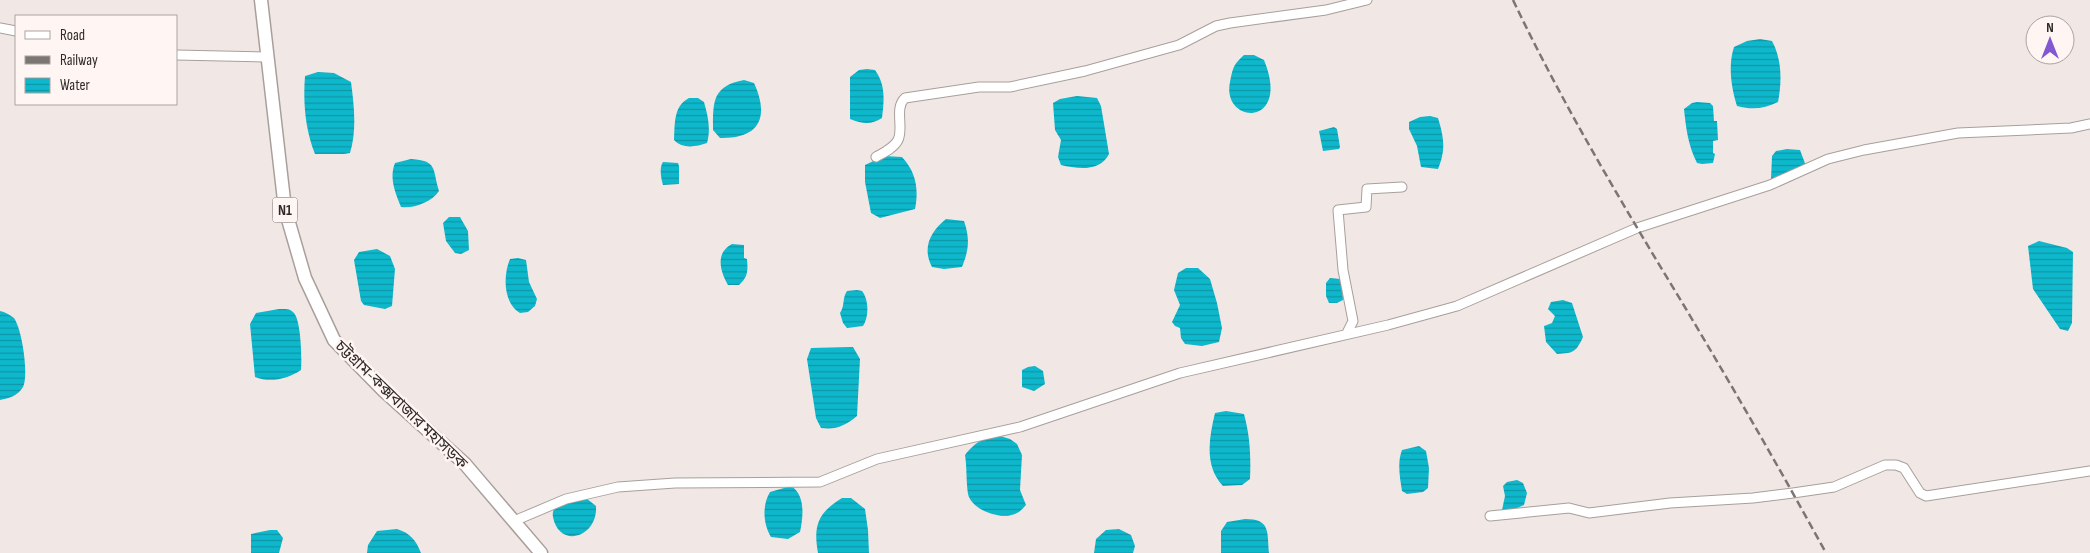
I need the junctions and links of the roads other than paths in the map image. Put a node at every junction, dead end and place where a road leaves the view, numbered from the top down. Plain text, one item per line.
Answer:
1 (261, 0) edge
2 (1367, 0) edge
3 (0, 28) edge
4 (15, 31) edge
5 (178, 55) edge
6 (268, 57) junction
7 (2090, 124) edge
8 (876, 157) dead end
9 (1402, 187) dead end
10 (1347, 333) junction
11 (2090, 471) edge
12 (1490, 516) dead end
13 (514, 521) junction
14 (541, 553) edge

1 - 6 highway, চট্টগ্রাম-কক্সবাজার মহাসড়ক / N1
2 - 8 street
3 - 4 street
5 - 6 street
6 - 13 highway, চট্টগ্রাম-কক্সবাজার মহাসড়ক / N1
7 - 10 street
9 - 10 street
10 - 13 street
11 - 12 street
13 - 14 highway, চট্টগ্রাম-কক্সবাজার মহাসড়ক / N1

